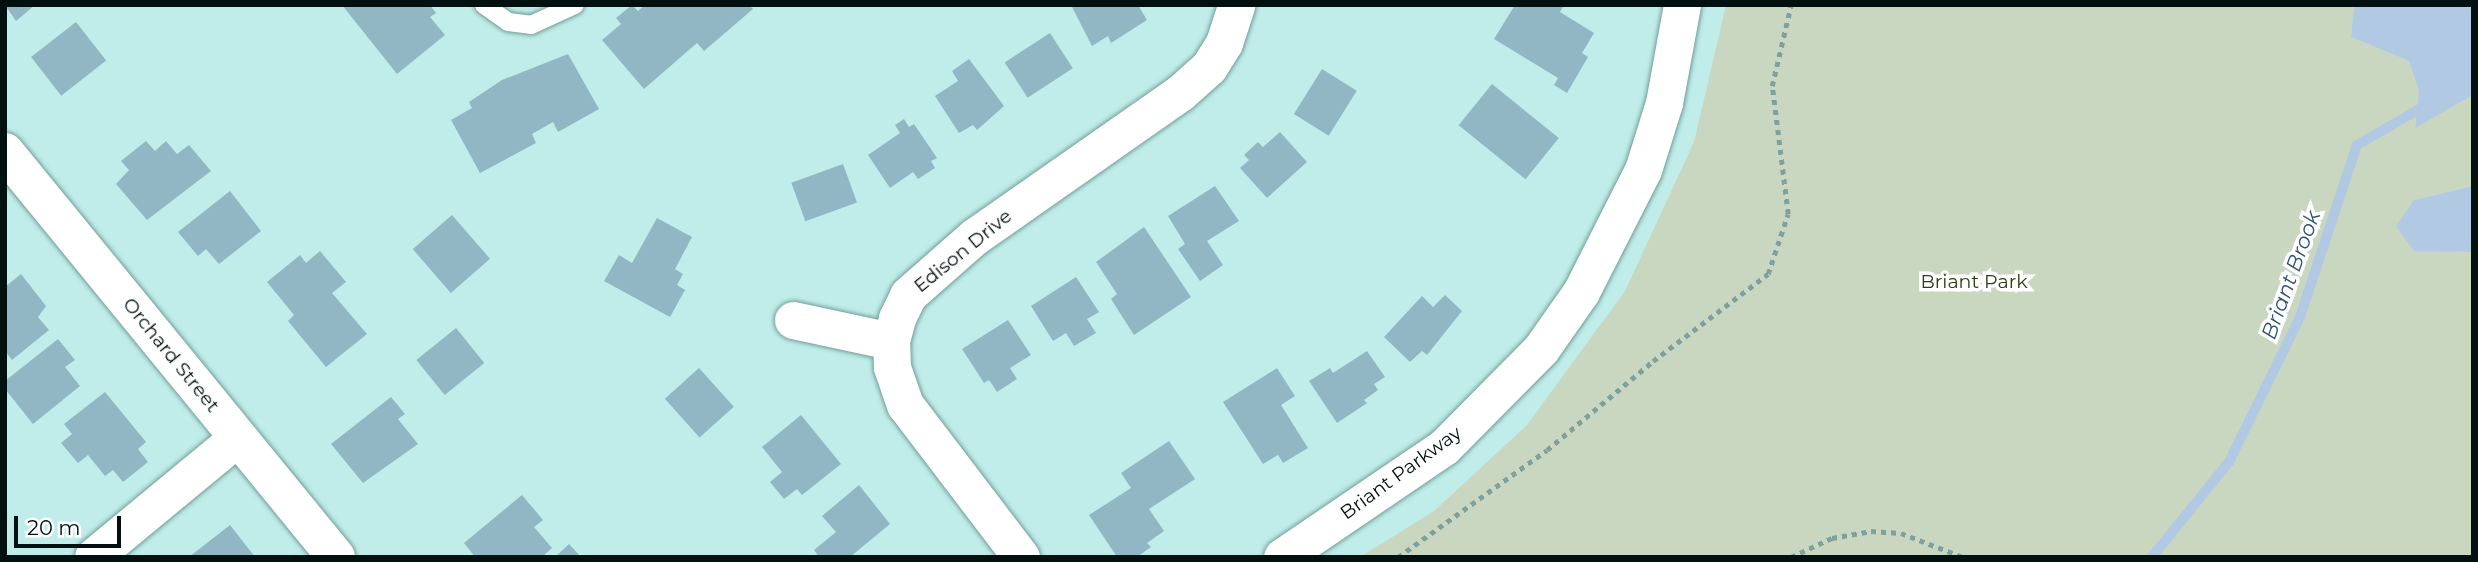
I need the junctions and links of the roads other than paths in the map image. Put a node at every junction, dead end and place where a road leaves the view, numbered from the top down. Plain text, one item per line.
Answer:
1 (484, 5) edge
2 (575, 5) edge
3 (1236, 5) edge
4 (1682, 5) edge
5 (5, 152) edge
6 (793, 320) dead end
7 (891, 341) junction
8 (238, 437) junction
9 (93, 557) edge
10 (336, 557) edge
11 (1021, 557) edge
12 (1282, 557) edge

1 - 2 lane
3 - 7 street, Edison Drive
4 - 12 street, Briant Parkway
5 - 8 street, Orchard Street
6 - 7 street
7 - 11 street, Edison Drive
8 - 9 street
8 - 10 street, Orchard Street

